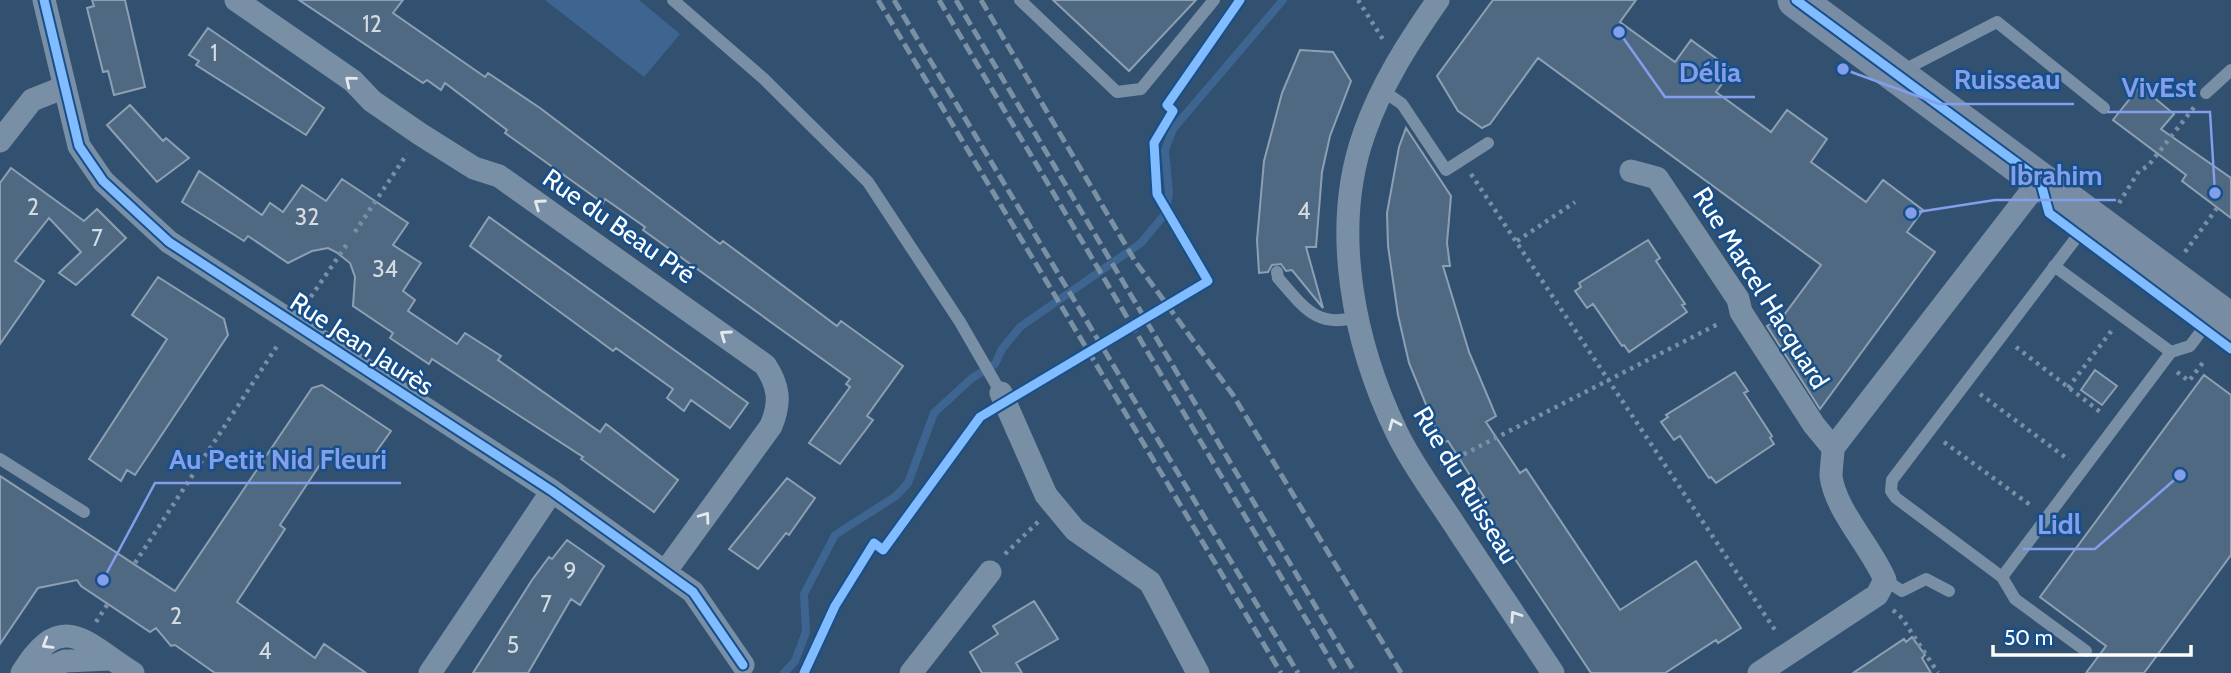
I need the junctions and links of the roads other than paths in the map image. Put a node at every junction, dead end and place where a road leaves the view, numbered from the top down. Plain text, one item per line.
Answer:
1 (44, 0) edge
2 (236, 0) edge
3 (673, 0) edge
4 (1020, 0) edge
5 (1214, 0) edge
6 (1438, 0) edge
7 (1796, 0) edge
8 (2231, 70) edge
9 (1897, 74) junction
10 (65, 87) junction
11 (1382, 90) junction
12 (2206, 93) road end
13 (2104, 107) dead end
14 (0, 141) edge
15 (1488, 143) dead end
16 (1631, 172) dead end
17 (2040, 180) junction
18 (2096, 222) junction
19 (2054, 266) junction
20 (1277, 272) dead end
21 (1357, 317) junction
22 (2224, 317) edge
23 (2171, 352) junction
24 (992, 378) joint
25 (1833, 448) junction
26 (0, 459) edge
27 (552, 491) junction
28 (83, 512) dead end
29 (665, 572) junction
30 (990, 572) road end
31 (2003, 577) junction
32 (1881, 588) junction
33 (1950, 591) dead end
34 (81, 649) junction
35 (2086, 651) dead end
36 (743, 665) dead end
37 (22, 673) edge
38 (37, 673) edge
39 (133, 673) edge
40 (430, 673) edge
41 (911, 673) edge
42 (1198, 673) edge
43 (1553, 673) edge
44 (1759, 673) edge

1 - 10 street, Rue Jean Jaurès
29 -> 2 street, Rue du Beau Pré
3 - 24 lane
4 - 5 lane
6 - 11 street, Rue du Ruisseau
7 - 9 main road
8 - 12 lane
9 - 13 lane
9 - 17 main road
10 - 14 street
10 - 27 street, Rue Jean Jaurès
11 - 15 lane
11 - 21 street, Rue du Ruisseau
16 - 25 street, Rue Marcel Hacquard
17 - 18 main road
17 - 25 street
18 - 19 lane
18 - 22 main road
19 - 23 lane
19 - 31 lane
20 - 21 lane
43 -> 21 street, Rue du Ruisseau
22 - 23 lane
23 - 31 lane
24 - 42 street
25 - 32 street
26 - 28 lane
27 - 29 street, Rue Jean Jaurès
27 - 40 street
29 - 36 street, Rue Jean Jaurès
30 - 41 street
31 - 35 lane
32 - 33 lane
32 - 44 street
34 -> 37 street
34 - 38 street
34 - 39 street

